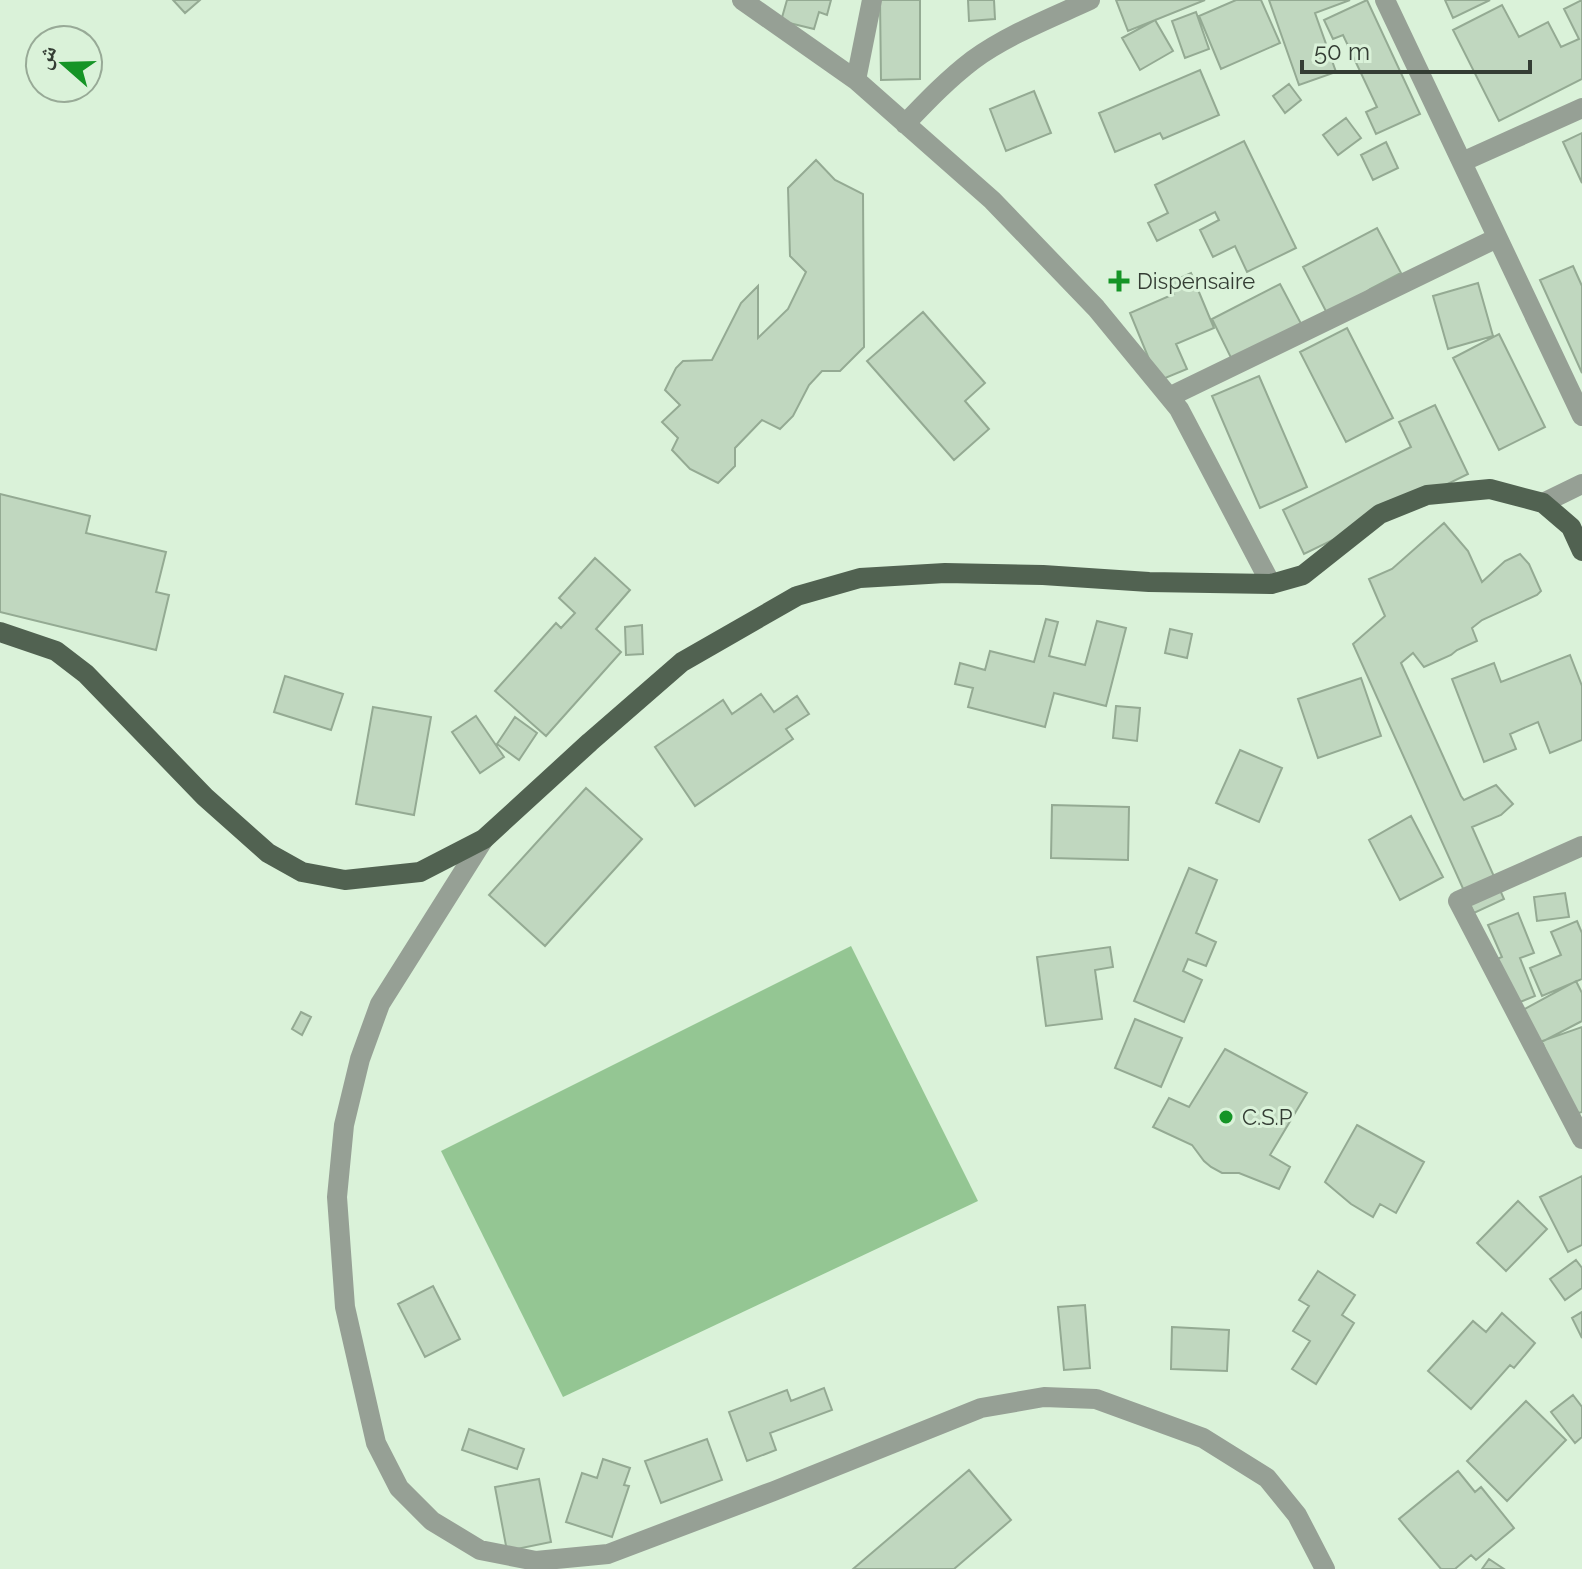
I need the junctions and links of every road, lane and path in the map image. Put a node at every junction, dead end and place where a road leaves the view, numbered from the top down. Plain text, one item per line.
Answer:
1 (742, 0) edge
2 (872, 0) edge
3 (1090, 0) edge
4 (1385, 0) edge
5 (856, 80) junction
6 (1582, 108) edge
7 (905, 124) junction
8 (1462, 162) junction
9 (1497, 238) junction
10 (1169, 397) junction
11 (1582, 416) edge
12 (1582, 484) edge
13 (1543, 503) junction
14 (1582, 551) edge
15 (1271, 584) junction
16 (0, 632) edge
17 (484, 839) junction
18 (1582, 846) edge
19 (1582, 1139) edge
20 (1325, 1569) edge

1 - 5 street
2 - 5 street
3 - 7 street
4 - 8 street
5 - 7 street
6 - 8 street
7 - 10 street
8 - 9 street
9 - 10 street
9 - 11 street
10 - 15 street
12 - 13 street
13 - 14 main road
13 - 15 main road
15 - 17 main road
16 - 17 main road
17 - 20 street
18 - 19 street

